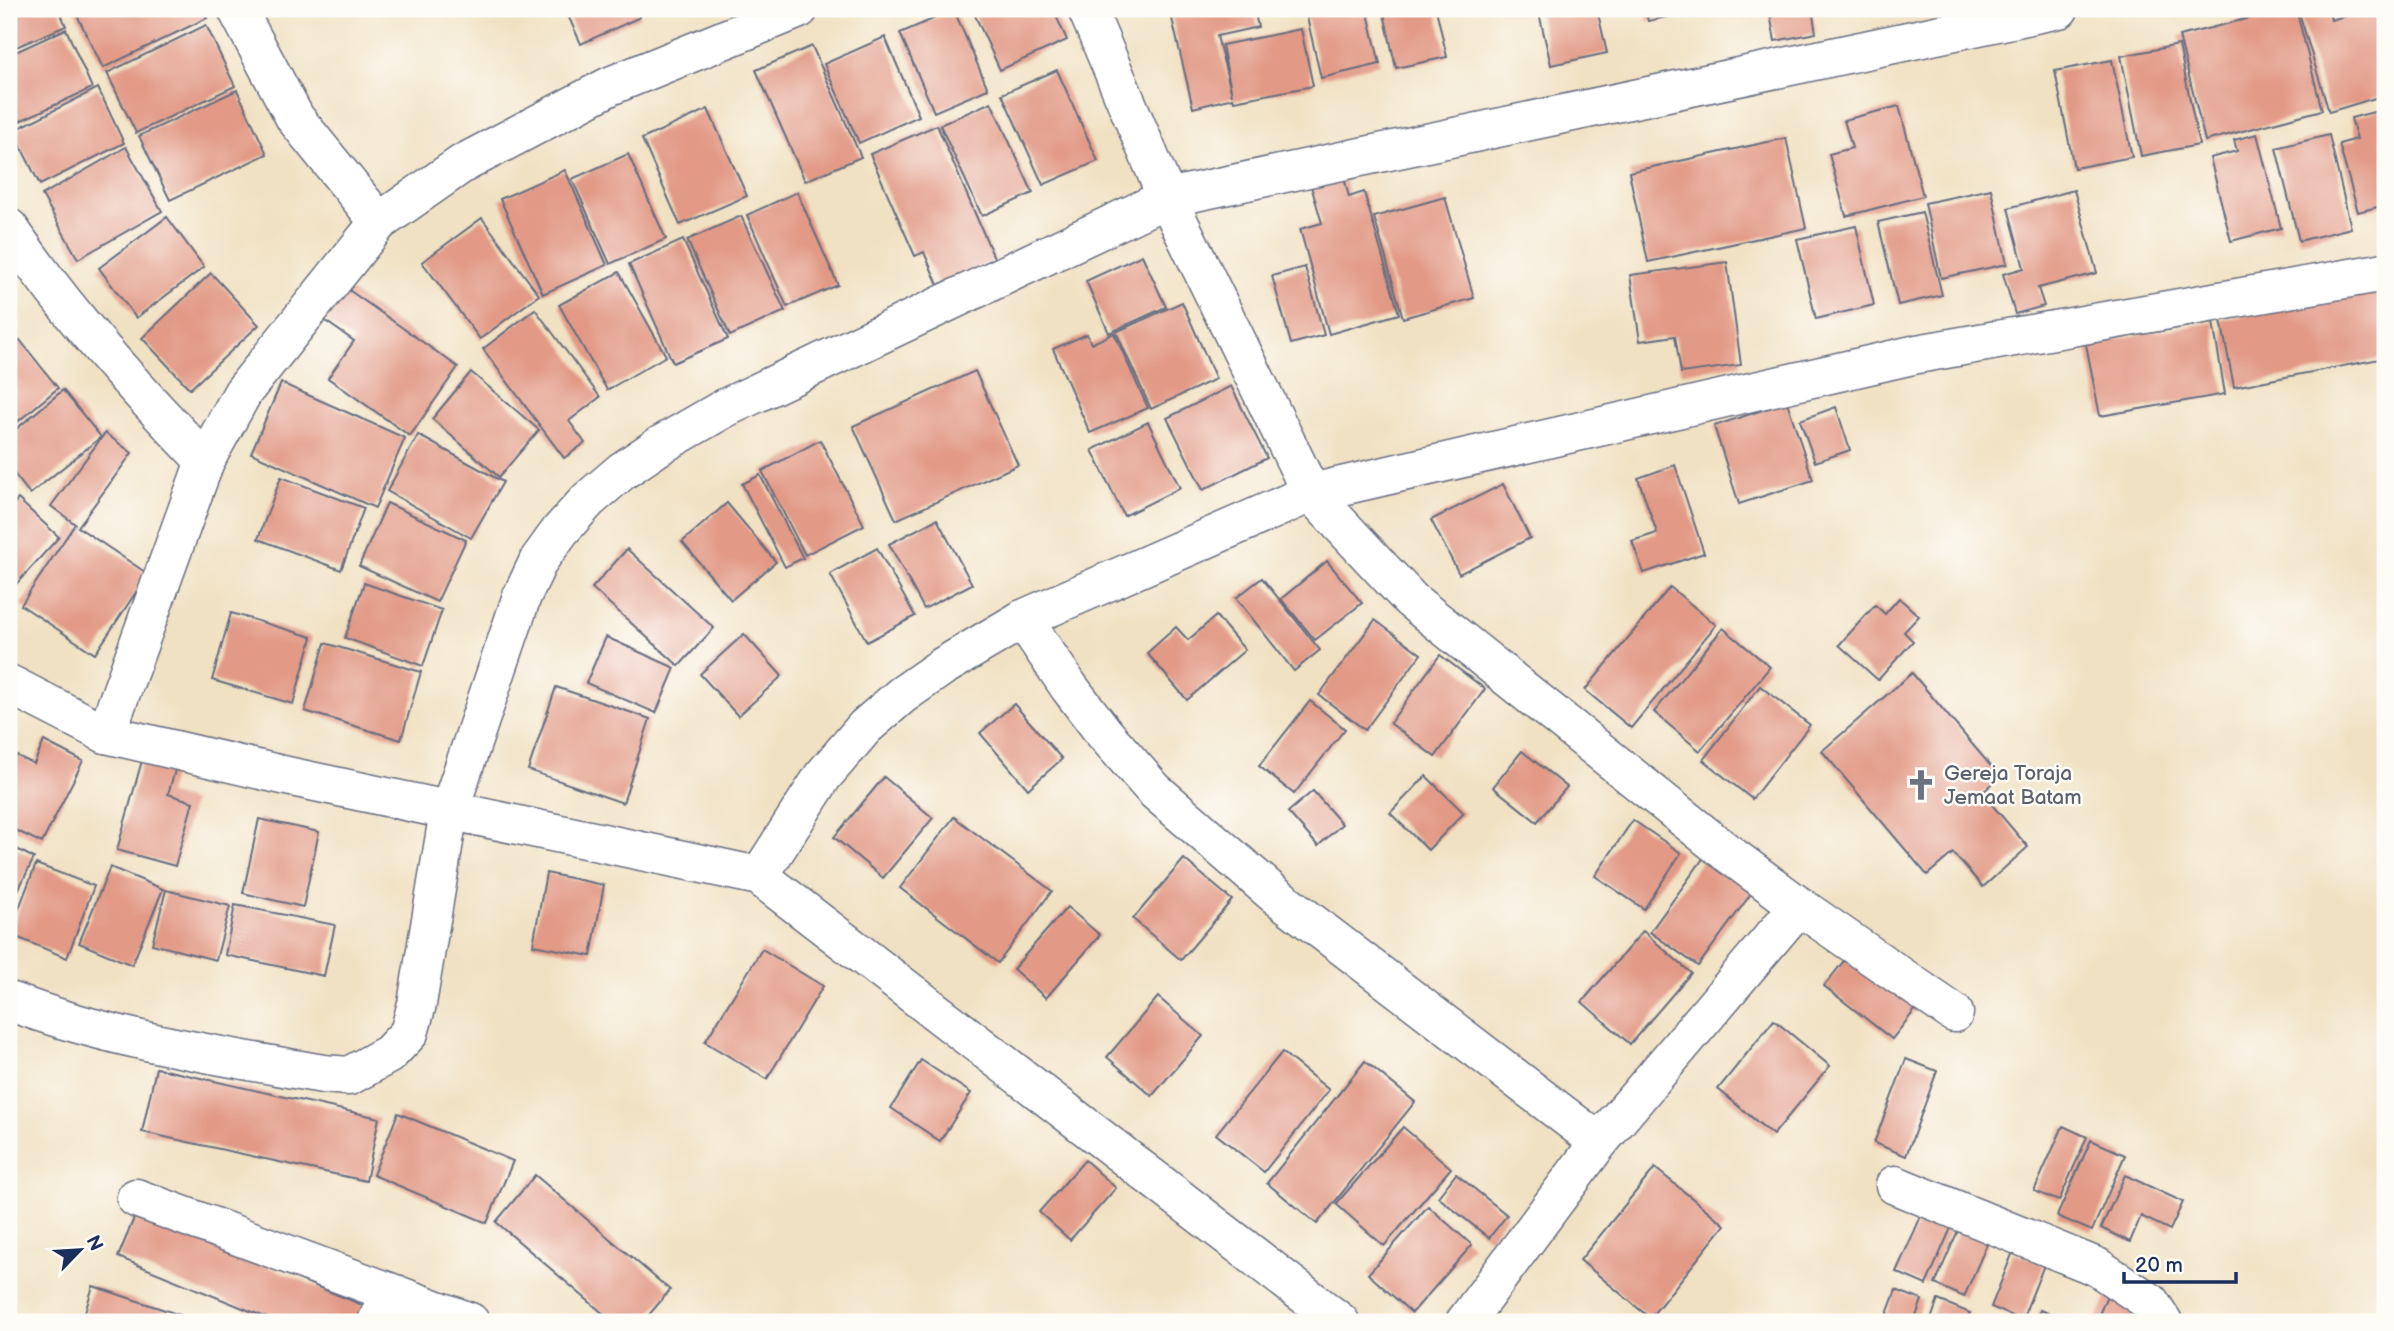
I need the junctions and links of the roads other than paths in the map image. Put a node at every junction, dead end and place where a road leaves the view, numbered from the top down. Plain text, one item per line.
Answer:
1 (237, 9) edge
2 (799, 9) edge
3 (1087, 9) edge
4 (2059, 9) edge
5 (1167, 198) junction
6 (379, 222) junction
7 (9, 228) edge
8 (2385, 272) edge
9 (205, 461) junction
10 (1311, 492) junction
11 (1023, 619) junction
12 (9, 684) edge
13 (106, 734) junction
14 (449, 811) junction
15 (759, 876) junction
16 (1799, 906) junction
17 (9, 1001) edge
18 (1954, 1013) dead end
19 (1599, 1142) junction
20 (1895, 1185) dead end
21 (136, 1198) dead end
22 (383, 1307) edge
23 (470, 1322) edge
24 (1340, 1322) edge
25 (1465, 1322) edge
26 (2163, 1322) edge

1 - 6 street
2 - 6 street
3 - 5 street
4 - 5 street
5 - 10 street
5 - 14 street
6 - 9 street
7 - 9 street
8 - 10 street
9 - 13 street
10 - 11 street
10 - 16 street
11 - 15 street
11 - 19 street
12 - 13 street
13 - 14 street
14 - 15 street
14 - 17 street
15 - 24 street
16 - 18 street
16 - 19 street
19 - 25 street
20 - 26 street
21 - 22 street
22 - 23 street

